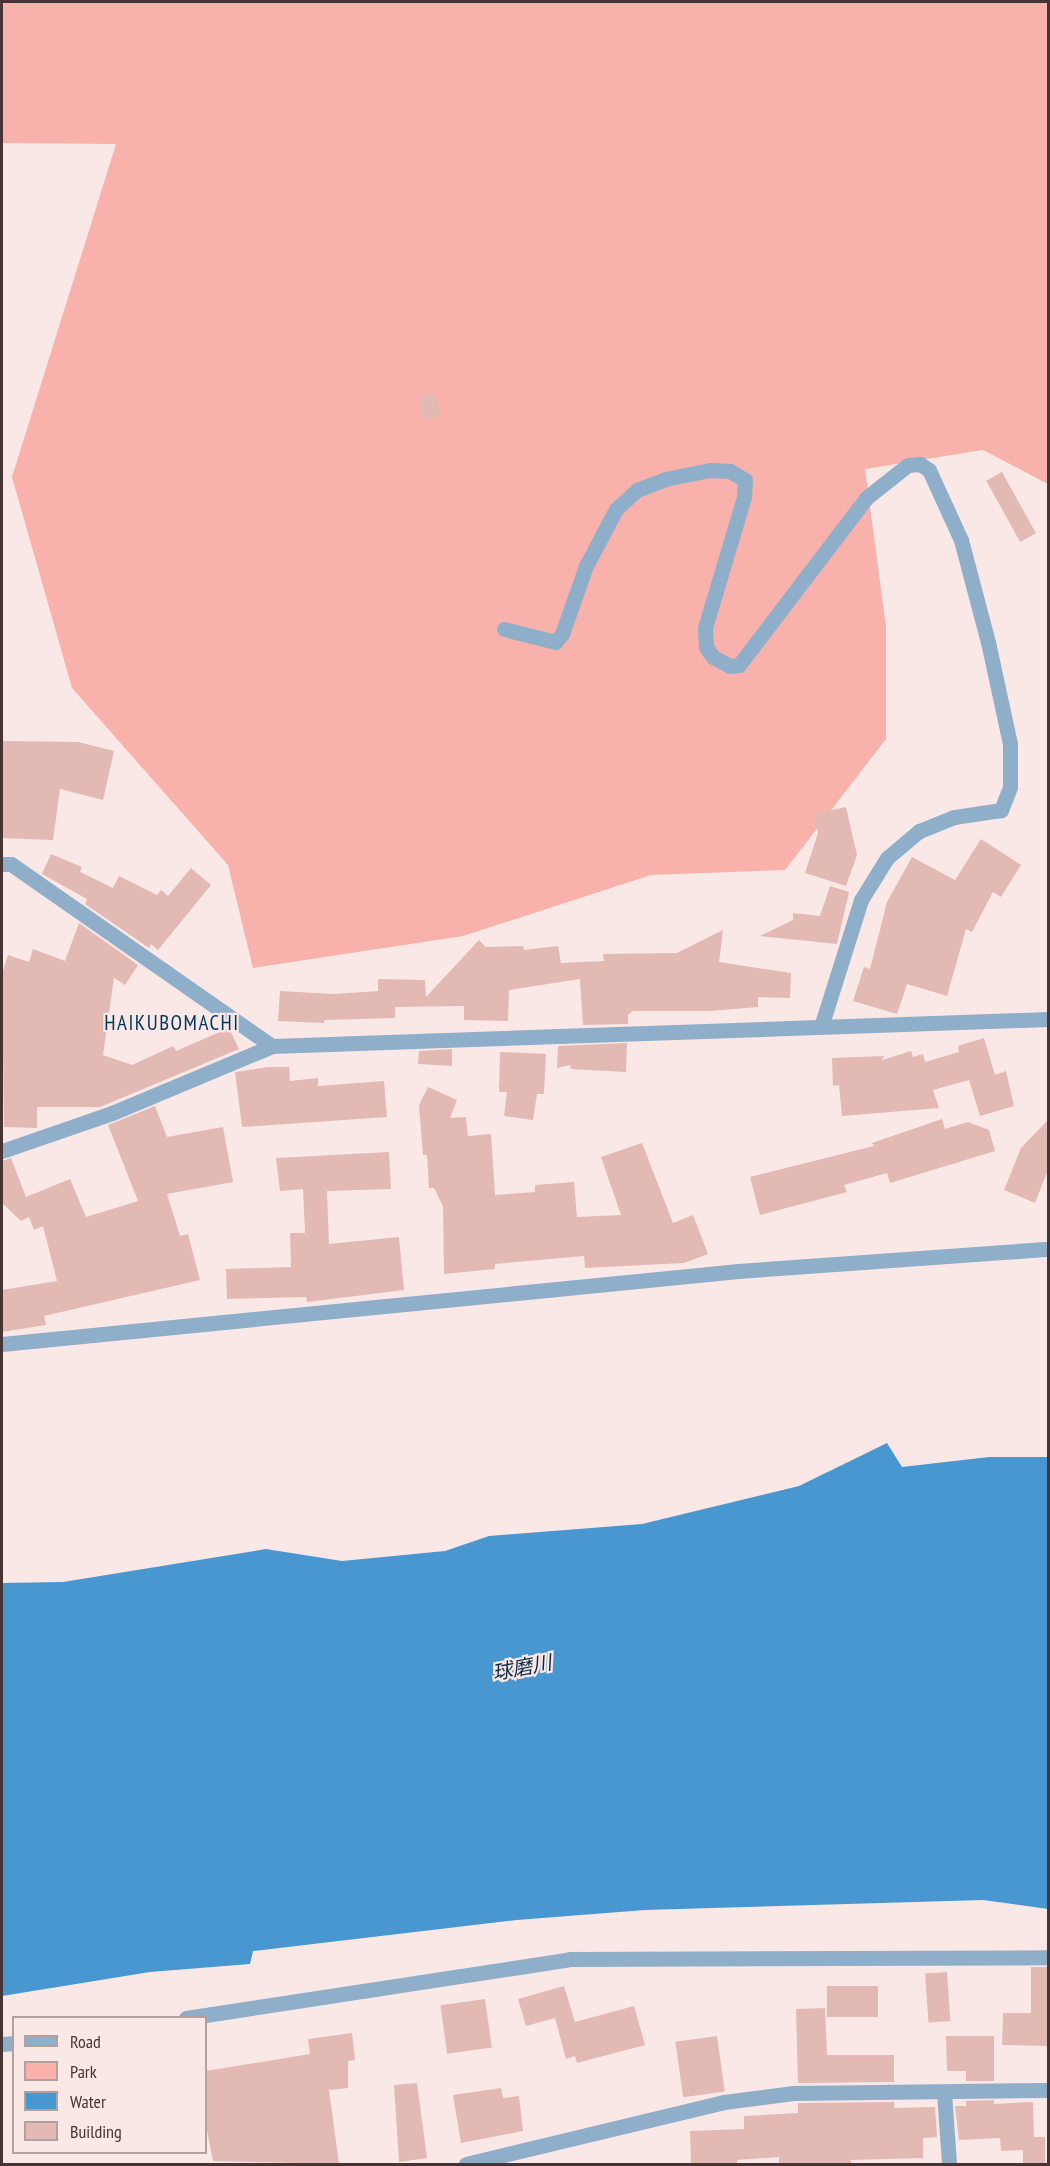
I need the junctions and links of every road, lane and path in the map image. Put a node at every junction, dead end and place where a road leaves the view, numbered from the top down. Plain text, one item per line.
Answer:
1 (504, 629) dead end
2 (2, 864) edge
3 (1048, 1019) edge
4 (822, 1024) junction
5 (272, 1046) junction
6 (2, 1151) edge
7 (1048, 1249) edge
8 (2, 1344) edge
9 (1048, 1957) edge
10 (199, 2016) edge
11 (1048, 2090) edge
12 (944, 2092) junction
13 (466, 2164) edge
14 (949, 2164) edge

1 - 4 street
2 - 5 street
3 - 4 street
4 - 5 street
5 - 6 street
7 - 8 street
9 - 10 street
11 - 12 street
12 - 13 street
12 - 14 street

